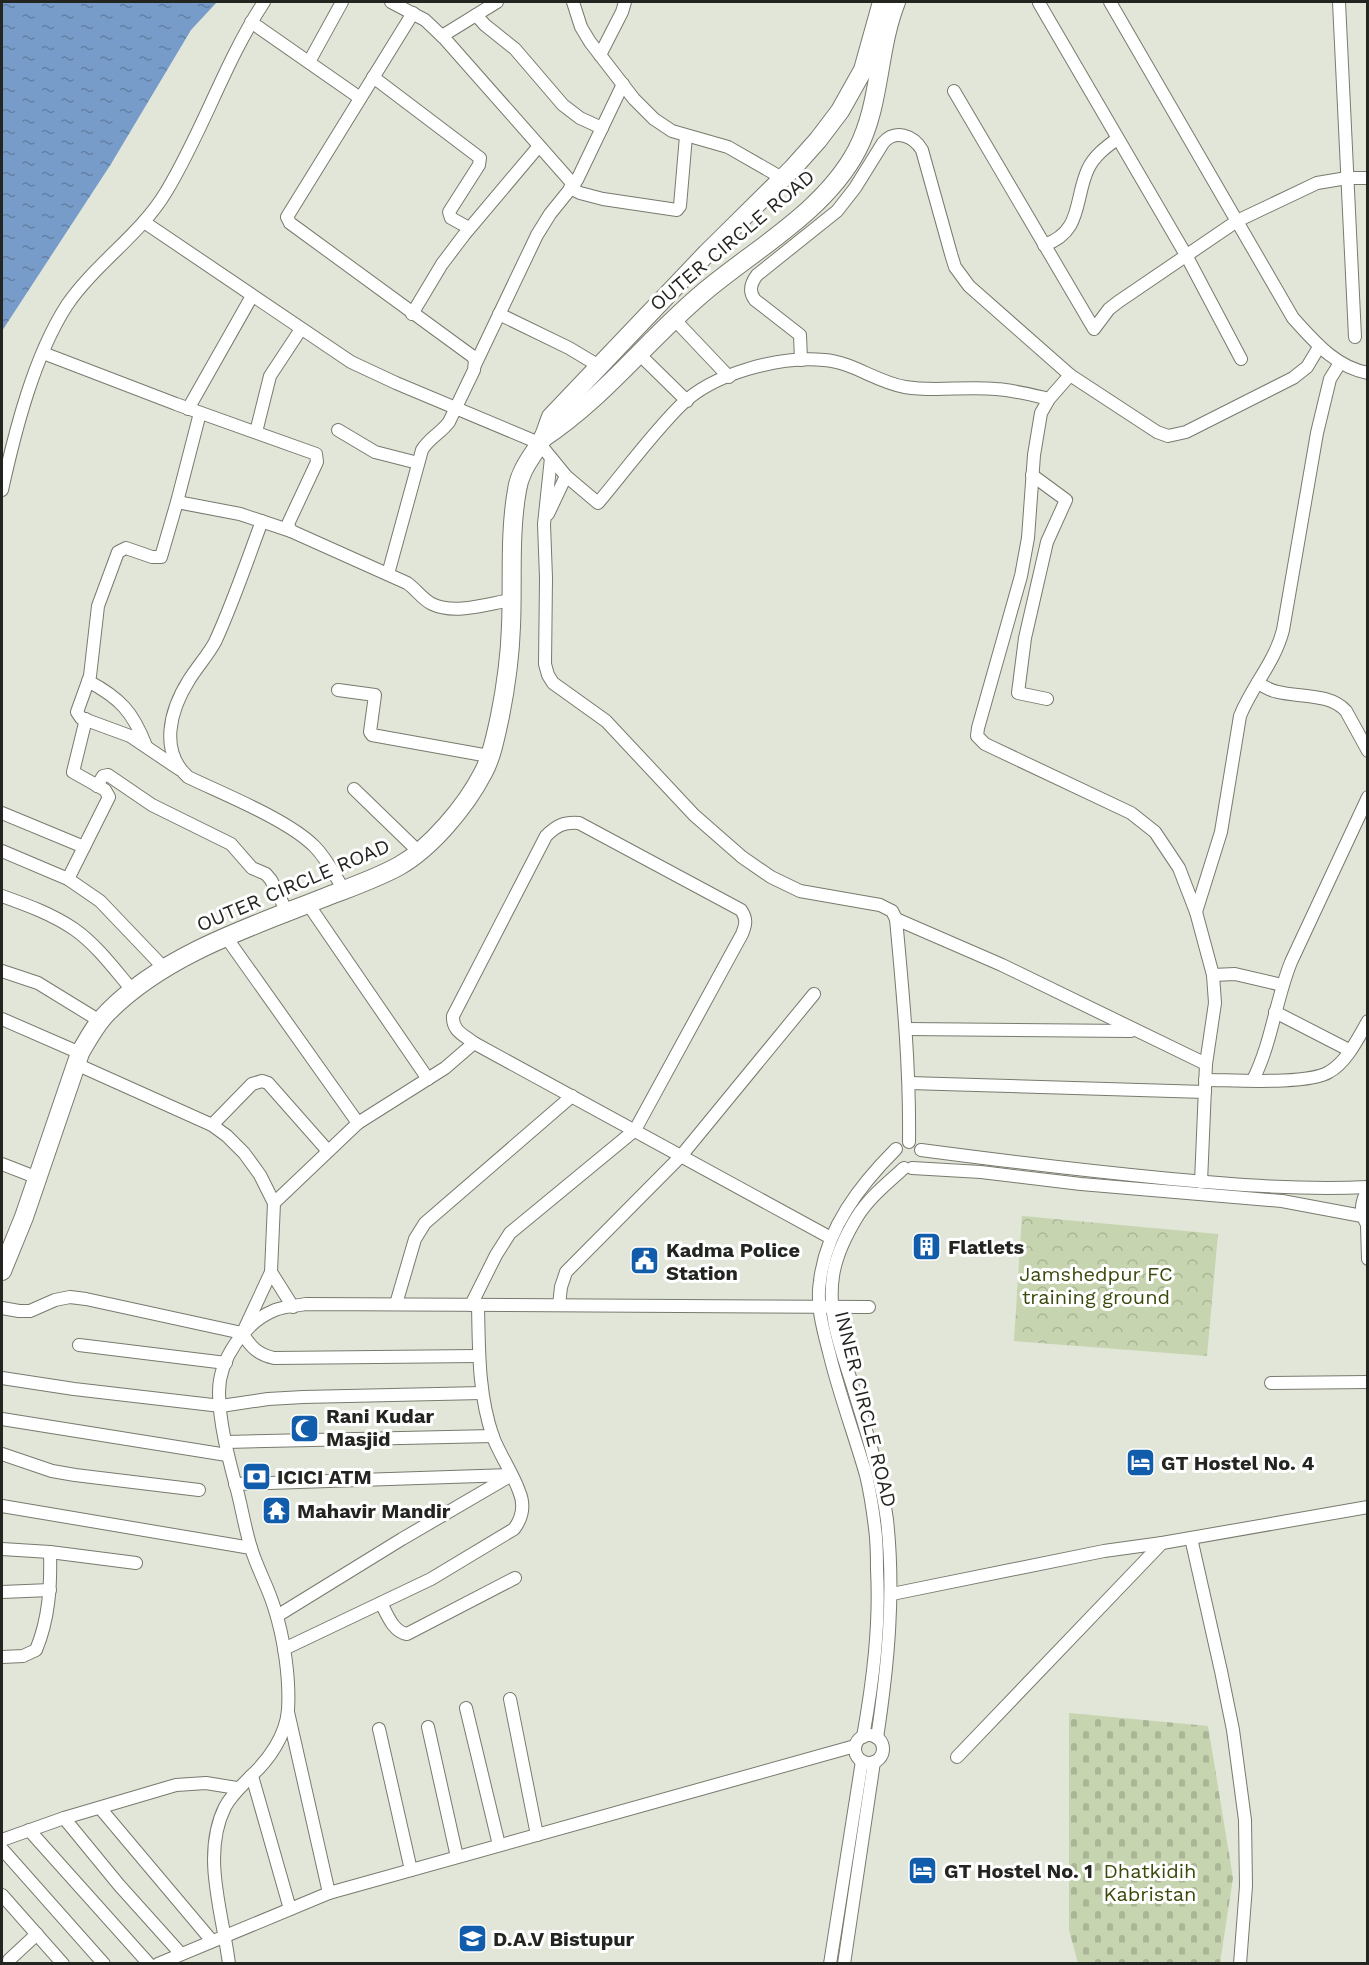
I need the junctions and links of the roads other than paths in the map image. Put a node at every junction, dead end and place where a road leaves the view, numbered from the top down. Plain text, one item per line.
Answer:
1 (264, 2) edge
2 (342, 2) edge
3 (392, 2) edge
4 (497, 2) edge
5 (573, 2) edge
6 (625, 2) edge
7 (882, 2) edge
8 (896, 2) edge
9 (1110, 2) edge
10 (1339, 2) edge
11 (1039, 3) edge
12 (413, 13) junction
13 (476, 15) junction
14 (250, 22) junction
15 (441, 36) junction
16 (600, 55) junction
17 (309, 62) junction
18 (374, 77) junction
19 (623, 84) junction
20 (954, 91) dead end
21 (360, 98) junction
22 (602, 128) junction
23 (686, 136) junction
24 (1117, 139) junction
25 (539, 146) junction
26 (782, 178) junction
27 (1347, 178) junction
28 (1368, 178) edge
29 (573, 185) junction
30 (1237, 221) junction
31 (144, 222) junction
32 (470, 228) junction
33 (1044, 245) junction
34 (1186, 255) junction
35 (252, 296) junction
36 (412, 314) junction
37 (500, 314) junction
38 (674, 319) junction
39 (301, 329) junction
40 (1355, 337) dead end
41 (1319, 347) junction
42 (43, 353) junction
43 (638, 353) junction
44 (1241, 359) dead end
45 (801, 360) junction
46 (1340, 363) junction
47 (475, 365) junction
48 (599, 366) junction
49 (1368, 373) edge
50 (1070, 375) junction
51 (729, 377) junction
52 (1049, 399) junction
53 (687, 401) junction
54 (456, 408) junction
55 (194, 411) junction
56 (338, 430) dead end
57 (255, 432) junction
58 (541, 441) junction
59 (551, 458) junction
60 (418, 463) junction
61 (1032, 475) junction
62 (566, 476) junction
63 (2, 490) edge
64 (177, 502) junction
65 (262, 520) junction
66 (544, 524) junction
67 (291, 531) junction
68 (388, 574) junction
69 (511, 600) junction
70 (88, 681) junction
71 (1258, 682) junction
72 (338, 690) dead end
73 (1047, 699) dead end
74 (86, 719) junction
75 (146, 746) junction
76 (1368, 751) edge
77 (489, 756) junction
78 (180, 770) junction
79 (97, 786) junction
80 (354, 789) dead end
81 (1368, 797) edge
82 (2, 813) edge
83 (84, 847) junction
84 (2, 851) edge
85 (418, 851) junction
86 (68, 879) junction
87 (344, 890) junction
88 (2, 896) edge
89 (308, 904) junction
90 (287, 912) junction
91 (1196, 912) junction
92 (896, 919) junction
93 (226, 937) junction
94 (165, 969) junction
95 (2, 971) edge
96 (1213, 975) junction
97 (1282, 985) junction
98 (133, 990) junction
99 (814, 994) dead end
100 (1275, 1012) junction
101 (2, 1019) edge
102 (100, 1021) junction
103 (1368, 1021) edge
104 (906, 1029) junction
105 (1135, 1031) junction
106 (474, 1043) junction
107 (1349, 1050) junction
108 (78, 1058) junction
109 (1206, 1064) junction
110 (428, 1078) junction
111 (1253, 1080) junction
112 (909, 1083) junction
113 (1205, 1086) junction
114 (572, 1096) junction
115 (358, 1123) junction
116 (212, 1125) junction
117 (635, 1130) junction
118 (909, 1142) junction
119 (896, 1149) junction
120 (921, 1150) junction
121 (328, 1151) junction
122 (681, 1156) junction
123 (2, 1164) edge
124 (908, 1168) junction
125 (38, 1178) junction
126 (1202, 1182) junction
127 (1368, 1188) edge
128 (274, 1203) junction
129 (1366, 1222) edge
130 (831, 1238) junction
131 (1368, 1259) edge
132 (2, 1271) edge
133 (271, 1272) junction
134 (396, 1304) junction
135 (475, 1305) junction
136 (559, 1305) junction
137 (293, 1306) junction
138 (825, 1306) junction
139 (869, 1307) dead end
140 (2, 1308) edge
141 (242, 1334) junction
142 (79, 1345) dead end
143 (478, 1356) junction
144 (226, 1363) junction
145 (2, 1378) edge
146 (1368, 1382) edge
147 (1271, 1383) dead end
148 (482, 1393) junction
149 (221, 1406) junction
150 (2, 1419) edge
151 (493, 1436) junction
152 (226, 1442) junction
153 (2, 1454) edge
154 (227, 1455) junction
155 (512, 1475) junction
156 (236, 1484) junction
157 (199, 1490) dead end
158 (2, 1506) edge
159 (1368, 1507) edge
160 (1191, 1538) junction
161 (1162, 1543) junction
162 (251, 1548) junction
163 (2, 1549) edge
164 (50, 1552) junction
165 (136, 1563) dead end
166 (515, 1578) dead end
167 (50, 1590) junction
168 (2, 1592) edge
169 (891, 1594) junction
170 (381, 1603) junction
171 (277, 1616) junction
172 (284, 1649) junction
173 (2, 1657) edge
174 (510, 1699) dead end
175 (466, 1708) dead end
176 (288, 1711) junction
177 (428, 1726) dead end
178 (379, 1729) dead end
179 (877, 1738) junction
180 (859, 1741) junction
181 (957, 1757) dead end
182 (868, 1761) junction
183 (252, 1776) junction
184 (237, 1788) junction
185 (100, 1808) junction
186 (64, 1818) junction
187 (29, 1830) junction
188 (537, 1834) junction
189 (2, 1840) edge
190 (499, 1845) junction
191 (2, 1850) edge
192 (457, 1857) junction
193 (411, 1870) junction
194 (329, 1893) junction
195 (2, 1895) edge
196 (290, 1908) junction
197 (37, 1934) junction
198 (225, 1935) junction
199 (212, 1941) junction
200 (186, 1952) junction
201 (8, 1958) edge
202 (63, 1964) edge
203 (104, 1964) edge
204 (149, 1964) edge
205 (158, 1964) edge
206 (194, 1964) edge
207 (229, 1964) edge
208 (830, 1964) edge
209 (844, 1964) edge
210 (1240, 1964) edge

1 - 14 street
2 - 17 street
3 - 12 street
4 - 13 street
5 - 16 street
6 - 16 street
7 - 26 main road, OUTER CIRCLE ROAD
8 - 38 main road, OUTER CIRCLE ROAD
9 - 30 street
10 - 27 street
11 - 24 street
12 - 15 street
12 - 18 street
13 - 15 street
13 - 22 street
14 - 17 street
14 - 31 street
15 - 25 street
16 - 19 street
17 - 21 street
18 - 21 street
18 - 32 street
19 - 22 street
19 - 23 street
20 - 33 street
21 - 36 street
22 - 29 street
23 - 26 street
23 - 29 street
24 - 33 street
24 - 34 street
25 - 29 street
25 - 32 street
26 - 48 main road, OUTER CIRCLE ROAD
27 - 28 street
27 - 30 street
27 - 40 street
29 - 37 street
30 - 34 street
30 - 41 street
31 - 35 street
31 - 42 street
32 - 36 street
33 - 34 street
34 - 44 street
35 - 39 street
35 - 55 street
36 - 47 street
37 - 47 street
37 - 48 street
38 - 43 main road, OUTER CIRCLE ROAD
38 - 51 street
39 - 54 street
39 - 57 street
41 - 46 street
41 - 50 street
42 - 55 street
42 - 63 street
43 - 53 street
43 - 58 main road, OUTER CIRCLE ROAD
45 - 50 street
45 - 51 street
45 - 52 street
46 - 49 street
46 - 71 street
47 - 54 street
48 - 58 main road, OUTER CIRCLE ROAD
50 - 52 street
51 - 53 street
52 - 61 street
53 - 62 street
54 - 58 street
54 - 60 street
55 - 57 street
55 - 64 street
56 - 60 street
57 - 67 street
58 - 59 street
58 - 69 main road, OUTER CIRCLE ROAD
59 - 62 street
59 - 66 street
60 - 68 street
61 - 73 street
61 - 91 street
62 - 66 street
64 - 65 street
64 - 70 street
65 - 67 street
65 - 78 street
66 - 92 street
67 - 68 street
68 - 69 street
69 - 77 main road, OUTER CIRCLE ROAD
70 - 74 street
70 - 75 street
71 - 76 street
71 - 91 street
72 - 77 street
74 - 75 street
74 - 79 street
75 - 78 street
77 - 85 main road, OUTER CIRCLE ROAD
78 - 87 street
79 - 83 street
79 - 90 street
80 - 85 street
81 - 97 street
82 - 83 street
83 - 86 street
84 - 86 street
85 - 87 main road, OUTER CIRCLE ROAD
86 - 94 street
87 - 89 main road, OUTER CIRCLE ROAD
88 - 98 street
89 - 90 main road, OUTER CIRCLE ROAD
89 - 110 street
90 - 93 main road, OUTER CIRCLE ROAD
91 - 96 street
92 - 104 street
92 - 105 street
93 - 94 main road, OUTER CIRCLE ROAD
93 - 115 street
94 - 98 main road, OUTER CIRCLE ROAD
95 - 102 street
96 - 97 street
96 - 109 street
97 - 100 street
98 - 102 main road, OUTER CIRCLE ROAD
99 - 122 street
100 - 107 street
100 - 111 street
101 - 108 street
102 - 108 main road, OUTER CIRCLE ROAD
103 - 107 street
104 - 105 street
104 - 112 street
105 - 109 street
106 - 110 street
106 - 114 street
106 - 117 street
107 - 111 street
108 - 116 street
108 - 125 main road, OUTER CIRCLE ROAD
109 - 113 street
110 - 115 street
111 - 113 street
112 - 113 street
112 - 118 street
113 - 126 street
114 - 117 street
114 - 134 street
115 - 121 street
116 - 121 street
116 - 128 street
117 - 122 street
117 - 135 street
118 - 119 street
118 - 120 street
119 - 124 street
119 - 130 street, INNER CIRCLE ROAD
120 - 124 street
120 - 126 street
121 - 128 street
122 - 130 street
122 - 136 street
123 - 125 street
124 - 129 street
124 - 138 street, INNER CIRCLE ROAD
125 - 132 main road, OUTER CIRCLE ROAD
126 - 127 street
127 - 129 street
128 - 133 street
129 - 131 street
130 - 138 street, INNER CIRCLE ROAD
133 - 137 street
133 - 141 street
134 - 135 street
134 - 137 street
135 - 136 street
135 - 143 street
136 - 138 street
137 - 141 street
138 - 139 street
138 - 169 street, INNER CIRCLE ROAD
138 - 180 street, INNER CIRCLE ROAD
140 - 141 street
141 - 143 street
141 - 144 street
142 - 144 street
143 - 148 street
144 - 149 street
145 - 149 street
146 - 147 street
148 - 149 street
148 - 151 street
149 - 152 street
150 - 154 street
151 - 152 street
151 - 155 street
152 - 154 street
153 - 157 street
154 - 156 street
155 - 156 street
155 - 170 street
155 - 171 street
156 - 162 street
158 - 162 street
159 - 160 street
160 - 161 street
160 - 210 street
161 - 169 street
161 - 181 street
162 - 171 street
163 - 164 street
164 - 165 street
164 - 167 street
166 - 170 street
167 - 168 street
167 - 173 street
169 - 179 street, INNER CIRCLE ROAD
170 - 172 street
171 - 172 street
172 - 176 street
174 - 188 street
175 - 190 street
176 - 183 street
176 - 194 street
177 - 192 street
178 - 193 street
179 - 180 street
179 - 182 street
180 - 182 street
180 - 188 street
182 - 208 street
182 - 209 street
183 - 184 street
183 - 196 street
184 - 185 street
184 - 198 street
185 - 186 street
185 - 199 street
186 - 187 street
186 - 200 street
187 - 189 street
187 - 204 street
188 - 190 street
190 - 192 street
191 - 203 street
192 - 193 street
193 - 194 street
194 - 196 street
195 - 197 street
196 - 198 street
197 - 201 street
197 - 202 street
198 - 199 street
198 - 207 street
199 - 200 street
200 - 205 street
200 - 206 street

